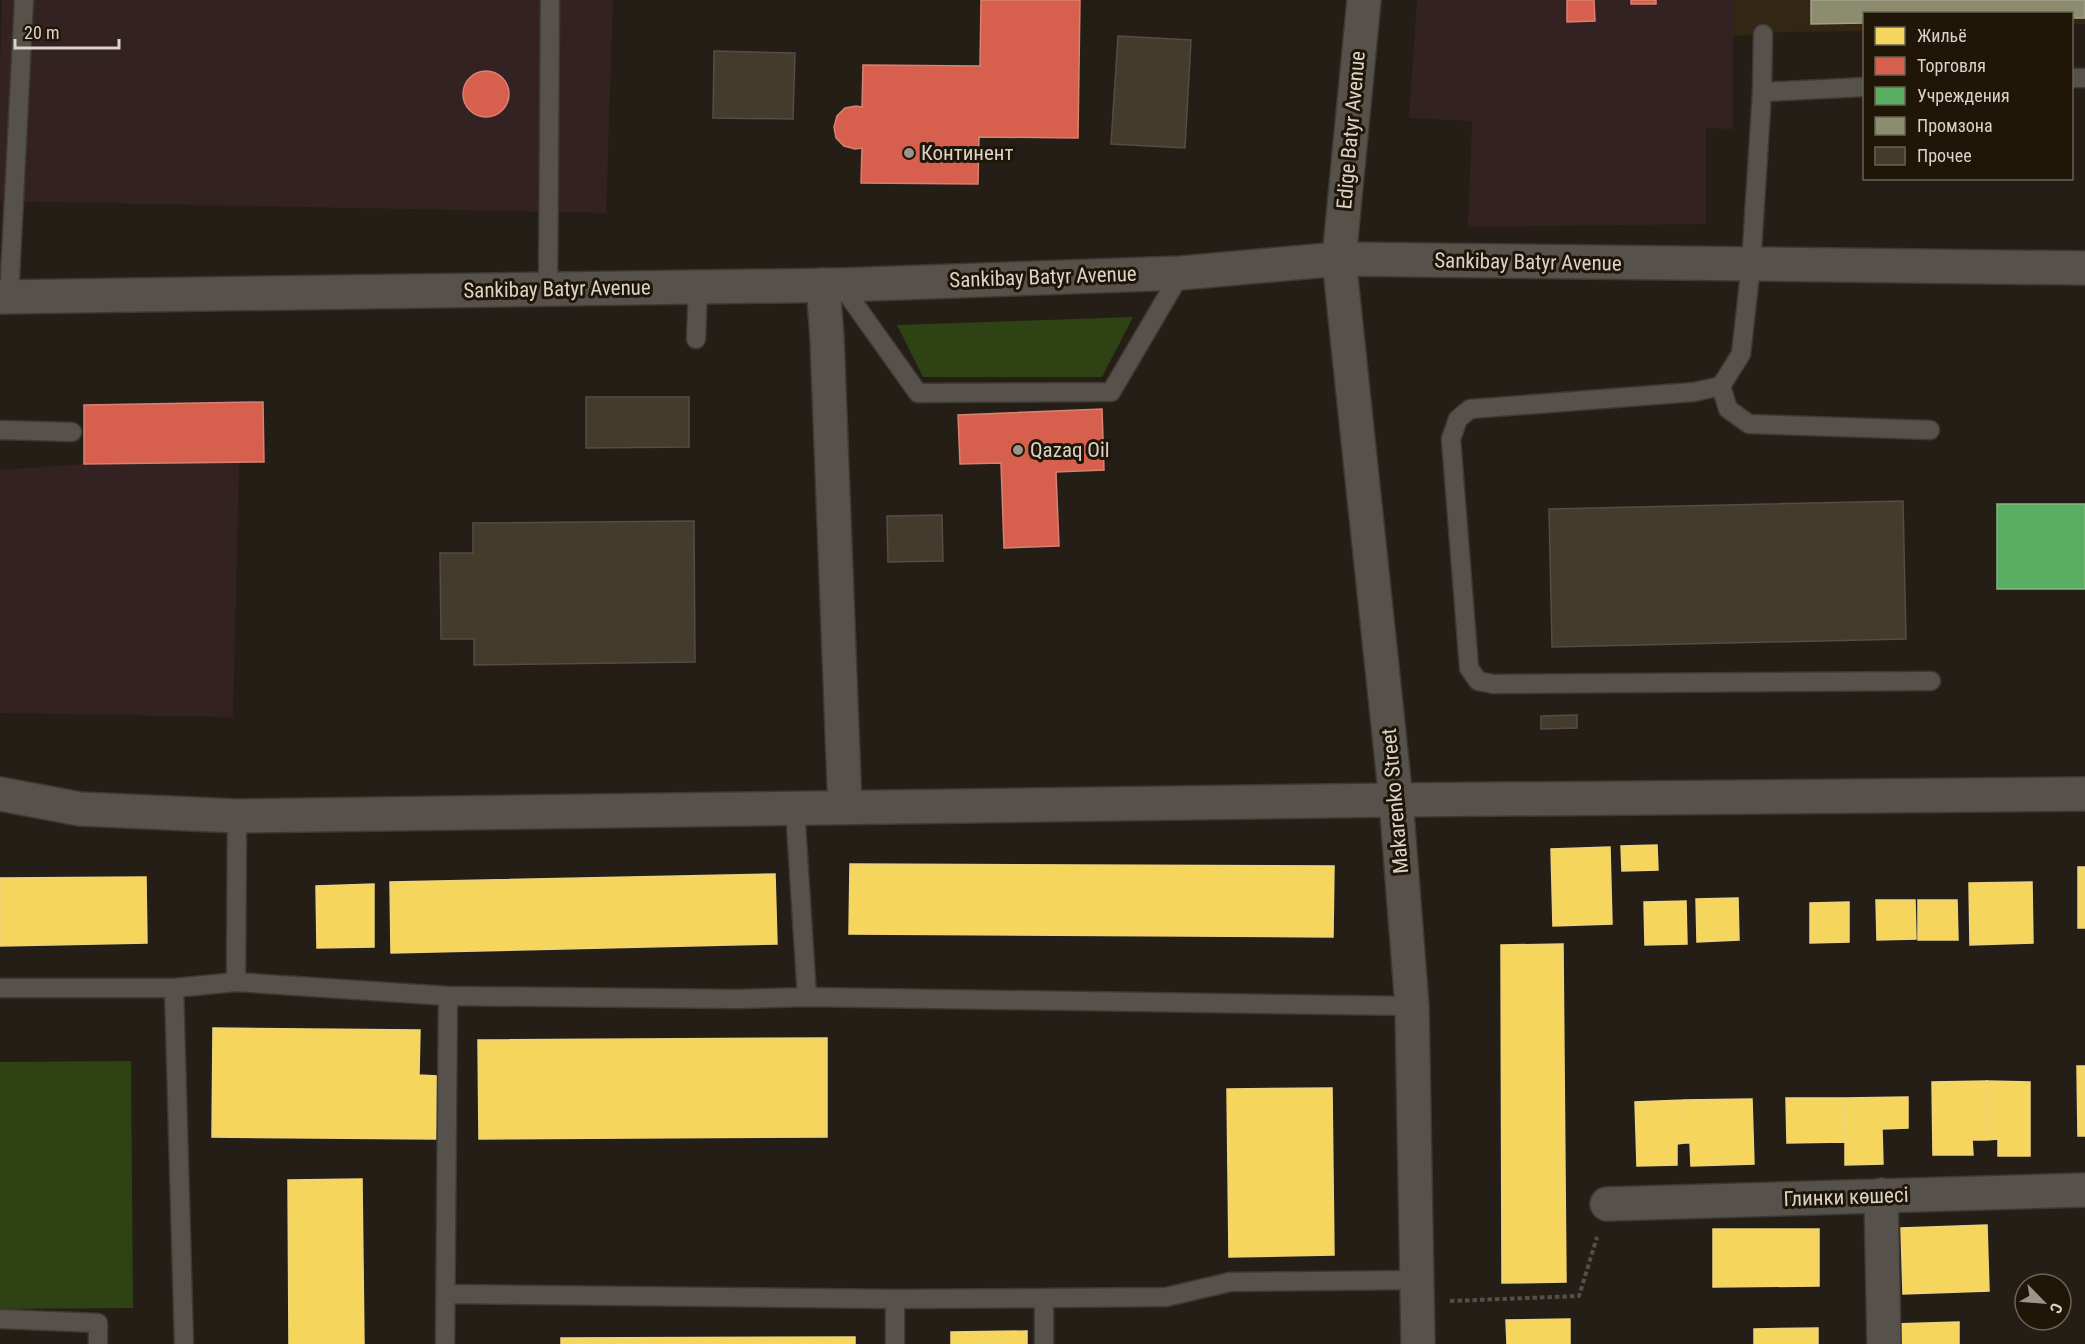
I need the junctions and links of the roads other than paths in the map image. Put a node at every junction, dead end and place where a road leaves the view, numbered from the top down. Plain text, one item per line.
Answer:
1 (24, 0) edge
2 (550, 0) edge
3 (1364, 0) edge
4 (1763, 34) dead end
5 (1863, 87) edge
6 (1762, 92) junction
7 (1339, 259) junction
8 (1751, 265) junction
9 (2085, 268) edge
10 (1181, 273) junction
11 (832, 285) junction
12 (698, 286) junction
13 (548, 289) junction
14 (4, 297) edge
15 (696, 339) dead end
16 (1721, 386) junction
17 (0, 430) edge
18 (1930, 430) dead end
19 (72, 432) dead end
20 (1931, 681) dead end
21 (0, 794) edge
22 (2085, 794) edge
23 (1396, 800) junction
24 (845, 808) junction
25 (795, 809) junction
26 (237, 816) junction
27 (236, 982) junction
28 (0, 988) edge
29 (174, 988) junction
30 (448, 996) junction
31 (807, 998) junction
32 (1412, 1006) junction
33 (2085, 1190) edge
34 (1881, 1195) junction
35 (1607, 1204) road end
36 (1417, 1291) junction
37 (447, 1294) junction
38 (1044, 1298) junction
39 (895, 1299) junction
40 (0, 1318) edge
41 (98, 1344) edge
42 (184, 1344) edge
43 (445, 1344) edge
44 (895, 1344) edge
45 (1044, 1344) edge
46 (1418, 1344) edge
47 (1884, 1344) edge

1 - 14 lane
2 - 13 lane
3 - 7 street, Edige Batyr Avenue
4 - 6 lane
5 - 6 lane
6 - 8 lane
7 - 8 street, Sankibay Batyr Avenue
7 - 10 street, Sankibay Batyr Avenue
7 - 23 street, Makarenko Street
8 - 9 street, Sankibay Batyr Avenue
8 - 16 lane
10 - 11 street, Sankibay Batyr Avenue
10 - 11 lane
11 - 12 street, Sankibay Batyr Avenue
11 - 24 street
12 - 13 street, Sankibay Batyr Avenue
12 - 15 lane
13 - 14 street, Sankibay Batyr Avenue
16 - 18 lane
16 - 20 lane
17 - 19 lane
21 - 26 street
22 - 23 street
23 - 24 street
23 - 32 street, Makarenko Street
24 - 25 street
25 - 26 street
25 - 31 lane
26 - 27 lane
27 - 29 lane
27 - 30 lane
28 - 29 lane
29 - 42 lane
30 - 31 lane
30 - 37 lane
31 - 32 lane
32 - 36 street, Makarenko Street
33 - 34 street, Глинки көшесі
34 - 35 street, Глинки көшесі
34 - 47 street
36 - 38 lane
36 - 46 street, Makarenko Street
37 - 39 lane
37 - 43 lane
38 - 39 lane
38 - 45 lane
39 - 44 lane
40 - 41 lane

